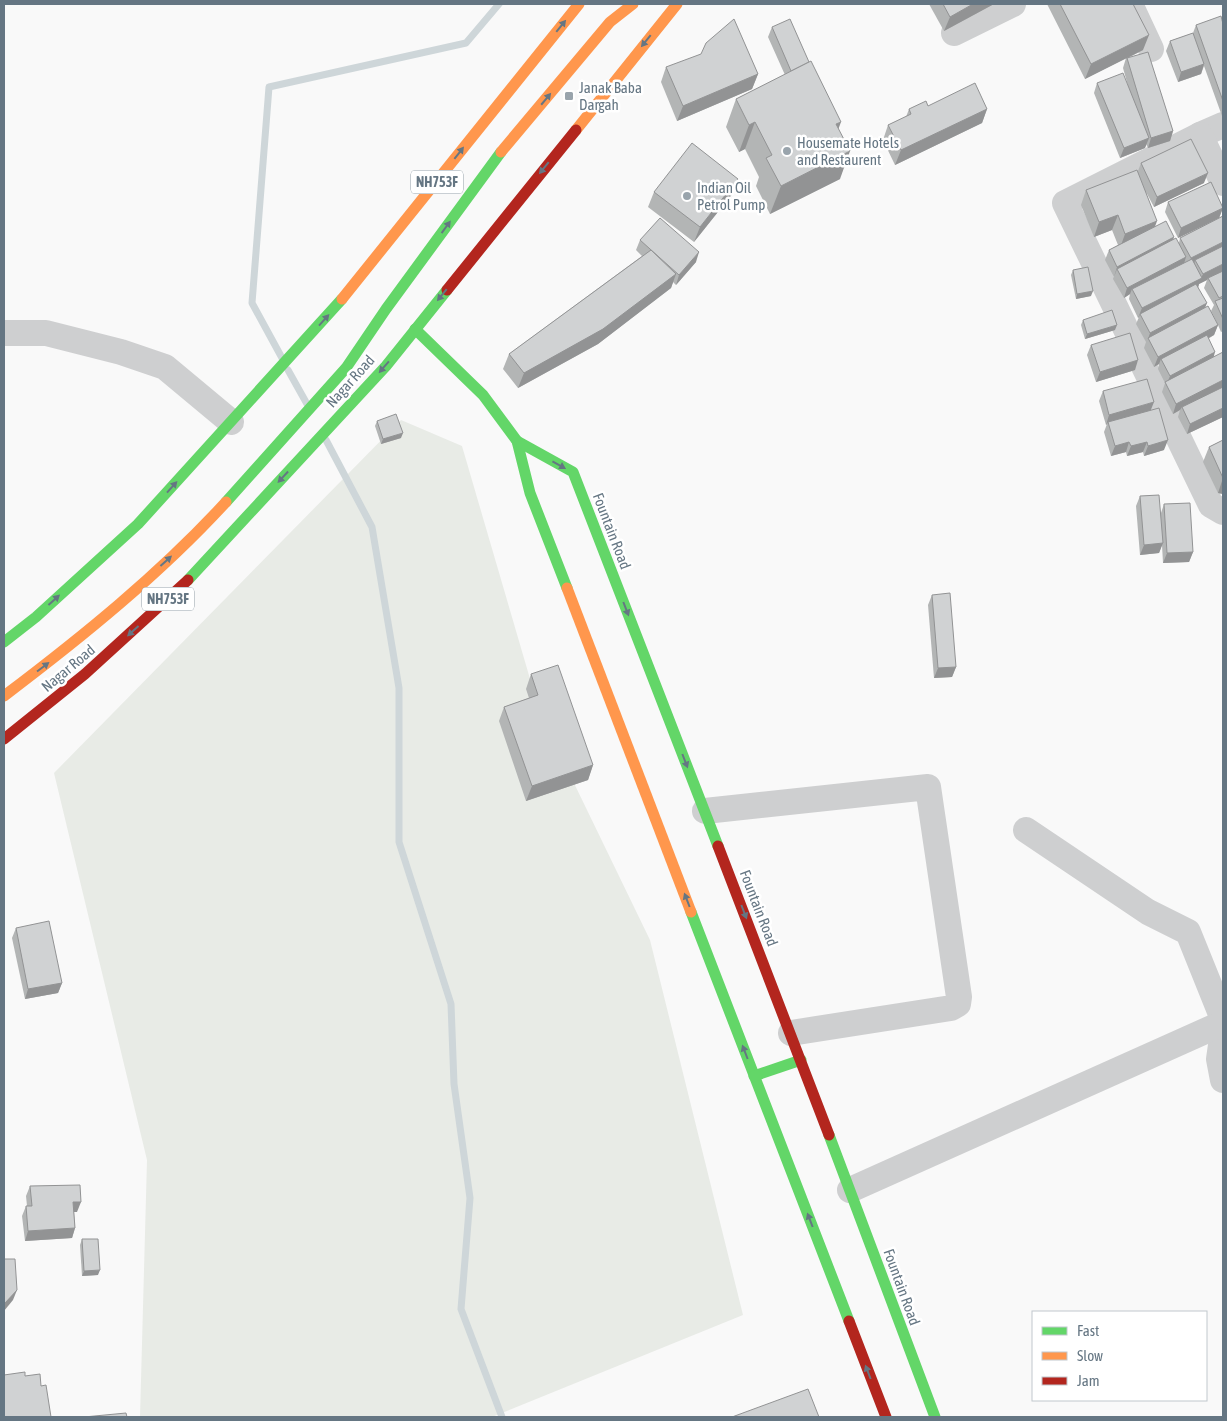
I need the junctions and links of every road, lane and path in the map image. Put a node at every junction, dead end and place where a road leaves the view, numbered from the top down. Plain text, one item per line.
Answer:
1 (579, 4) edge
2 (633, 4) edge
3 (677, 4) edge
4 (1013, 4) edge
5 (1130, 4) edge
6 (954, 33) edge
7 (1151, 49) dead end
8 (1223, 125) edge
9 (1200, 135) junction
10 (1223, 183) edge
11 (401, 227) junction
12 (398, 245) dead end
13 (391, 282) dead end
14 (386, 309) junction
15 (415, 329) junction
16 (4, 333) edge
17 (231, 422) junction
18 (517, 441) junction
19 (1223, 512) edge
20 (4, 642) edge
21 (4, 696) edge
22 (4, 739) edge
23 (704, 811) junction
24 (1026, 830) dead end
25 (1223, 1021) edge
26 (1223, 1031) edge
27 (791, 1033) junction
28 (801, 1060) junction
29 (754, 1076) junction
30 (1223, 1080) edge
31 (850, 1190) junction
32 (886, 1417) edge
33 (935, 1417) edge

11 -> 1 main road, NH753F
14 -> 2 main road
3 -> 15 main road, Nagar Road / NH753F
4 - 6 street
5 - 7 street
8 - 9 street
9 - 10 street
9 - 19 street
11 - 12 main road
17 -> 11 main road, NH753F
13 - 14 main road
21 -> 14 main road
15 - 18 main road, Fountain Road
15 -> 22 main road, Nagar Road / NH753F
16 - 17 street
20 -> 17 main road, NH753F
18 -> 23 main road, Fountain Road
29 -> 18 main road, Fountain Road
23 -> 27 main road, Fountain Road
23 - 27 street
24 - 25 street
25 - 31 street
26 - 30 street
27 - 28 main road, Fountain Road
28 - 29 main road
28 - 31 main road, Fountain Road
32 -> 29 main road, Fountain Road
31 - 33 main road, Fountain Road

